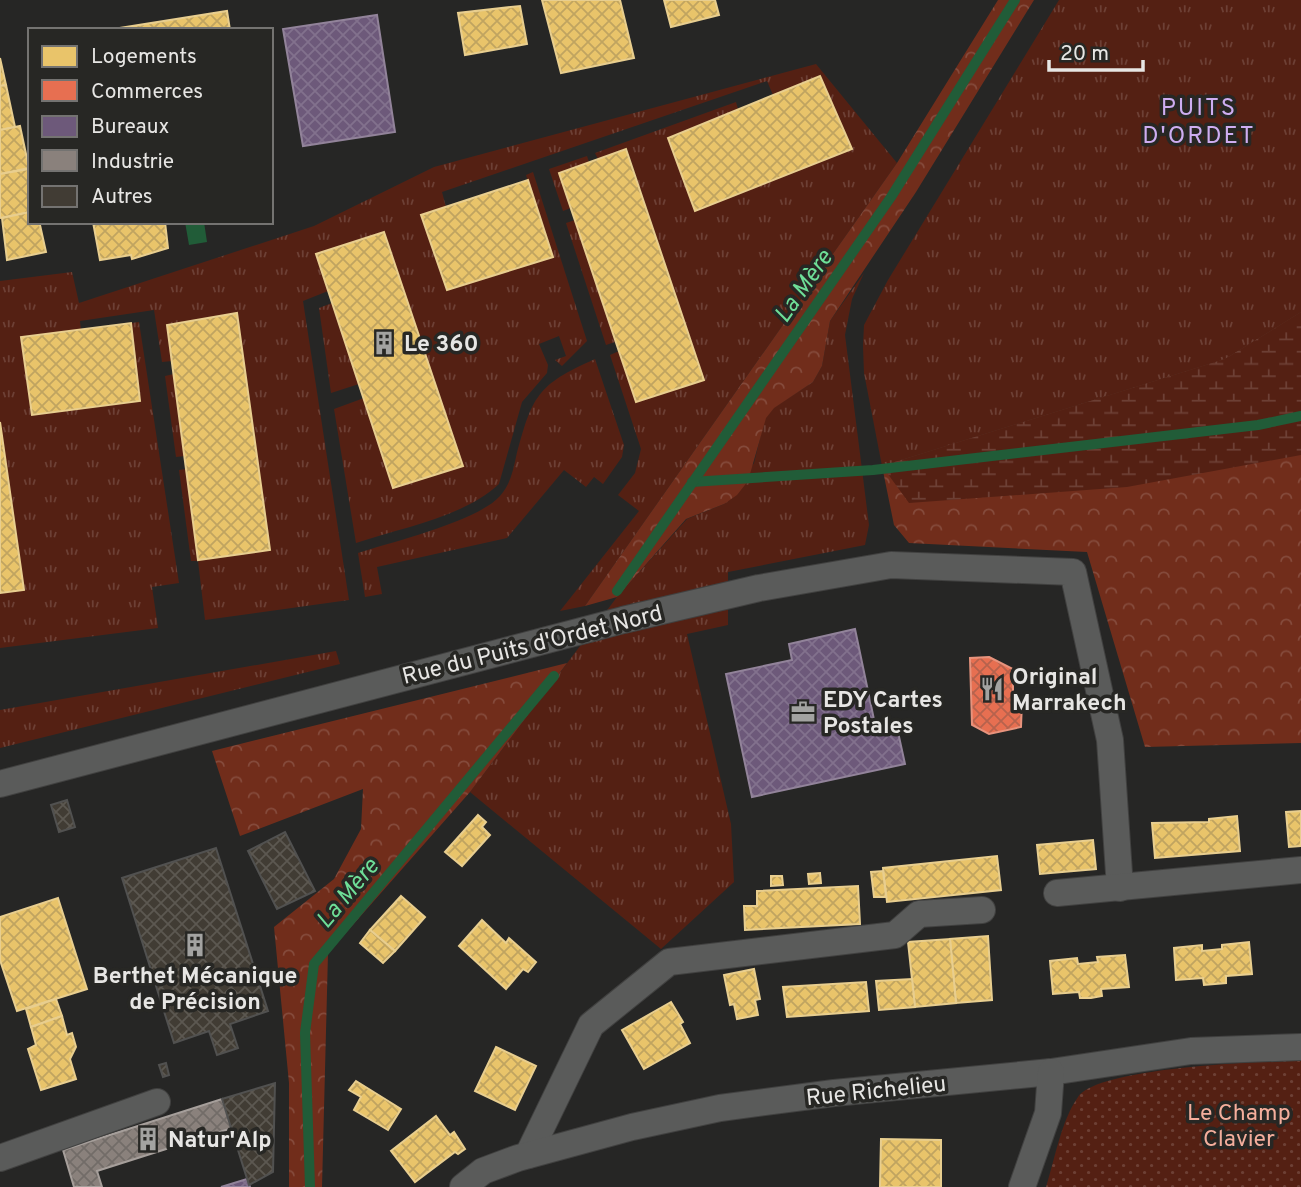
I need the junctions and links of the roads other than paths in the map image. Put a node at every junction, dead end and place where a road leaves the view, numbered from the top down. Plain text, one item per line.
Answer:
1 (0, 784) edge
2 (1301, 870) edge
3 (1120, 888) junction
4 (1057, 893) dead end
5 (982, 910) dead end
6 (1301, 1047) edge
7 (1051, 1072) junction
8 (157, 1102) dead end
9 (528, 1156) junction
10 (0, 1158) edge
11 (463, 1187) edge
12 (1022, 1187) edge

1 - 3 street, Rue du Puits d'Ordet Nord
2 - 3 street
3 - 4 street
5 - 9 street
6 - 7 street, Rue Richelieu
7 - 9 street, Rue Richelieu
7 - 12 street
8 - 10 street
9 - 11 street, Rue Richelieu

